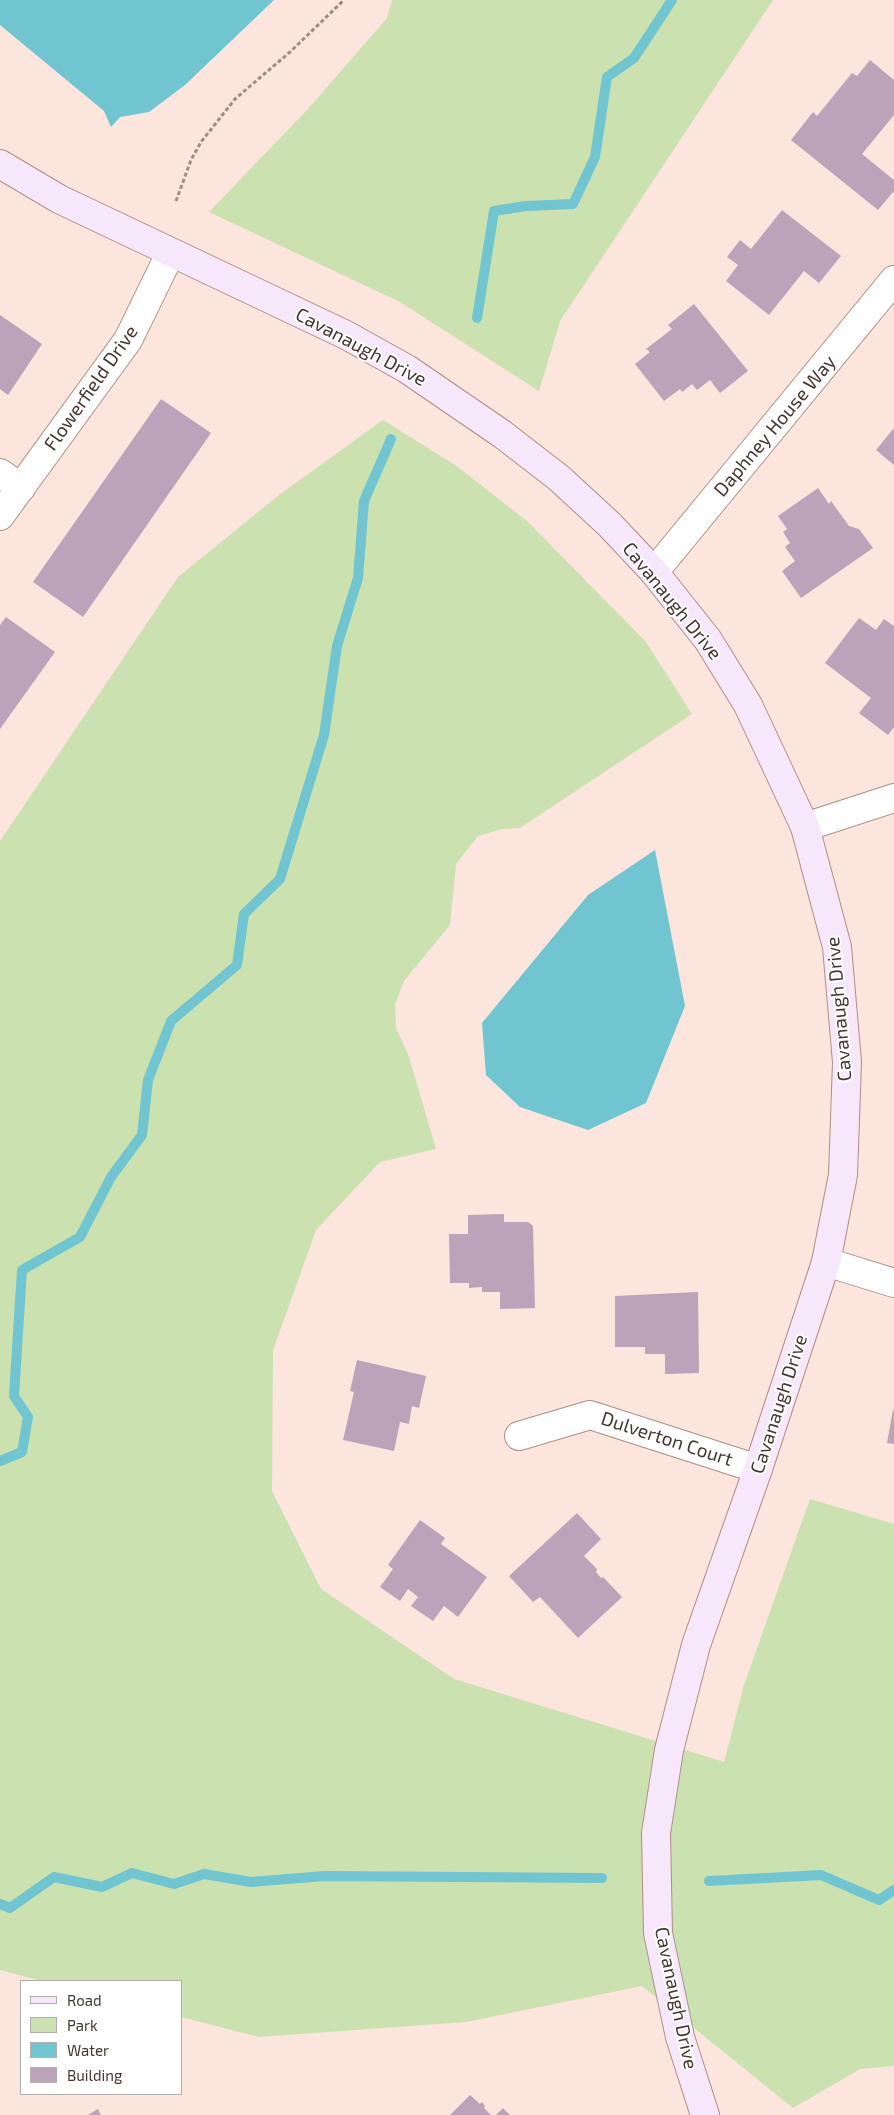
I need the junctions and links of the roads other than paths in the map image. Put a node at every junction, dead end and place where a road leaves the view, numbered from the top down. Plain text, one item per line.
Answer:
1 (0, 164) edge
2 (170, 254) junction
3 (894, 280) edge
4 (10, 480) edge
5 (0, 516) edge
6 (654, 572) junction
7 (894, 798) edge
8 (805, 827) junction
9 (826, 1262) junction
10 (894, 1283) edge
11 (519, 1436) dead end
12 (758, 1469) junction
13 (705, 2115) edge

1 - 2 street, Cavanaugh Drive
2 - 4 street, Flowerfield Drive
2 - 6 street, Cavanaugh Drive
3 - 6 street, Daphney House Way
4 - 5 street, Flowerfield Drive
6 - 8 street, Cavanaugh Drive
7 - 8 street
8 - 9 street, Cavanaugh Drive
9 - 10 street
9 - 12 street, Cavanaugh Drive
11 - 12 street, Dulverton Court
12 - 13 street, Cavanaugh Drive

